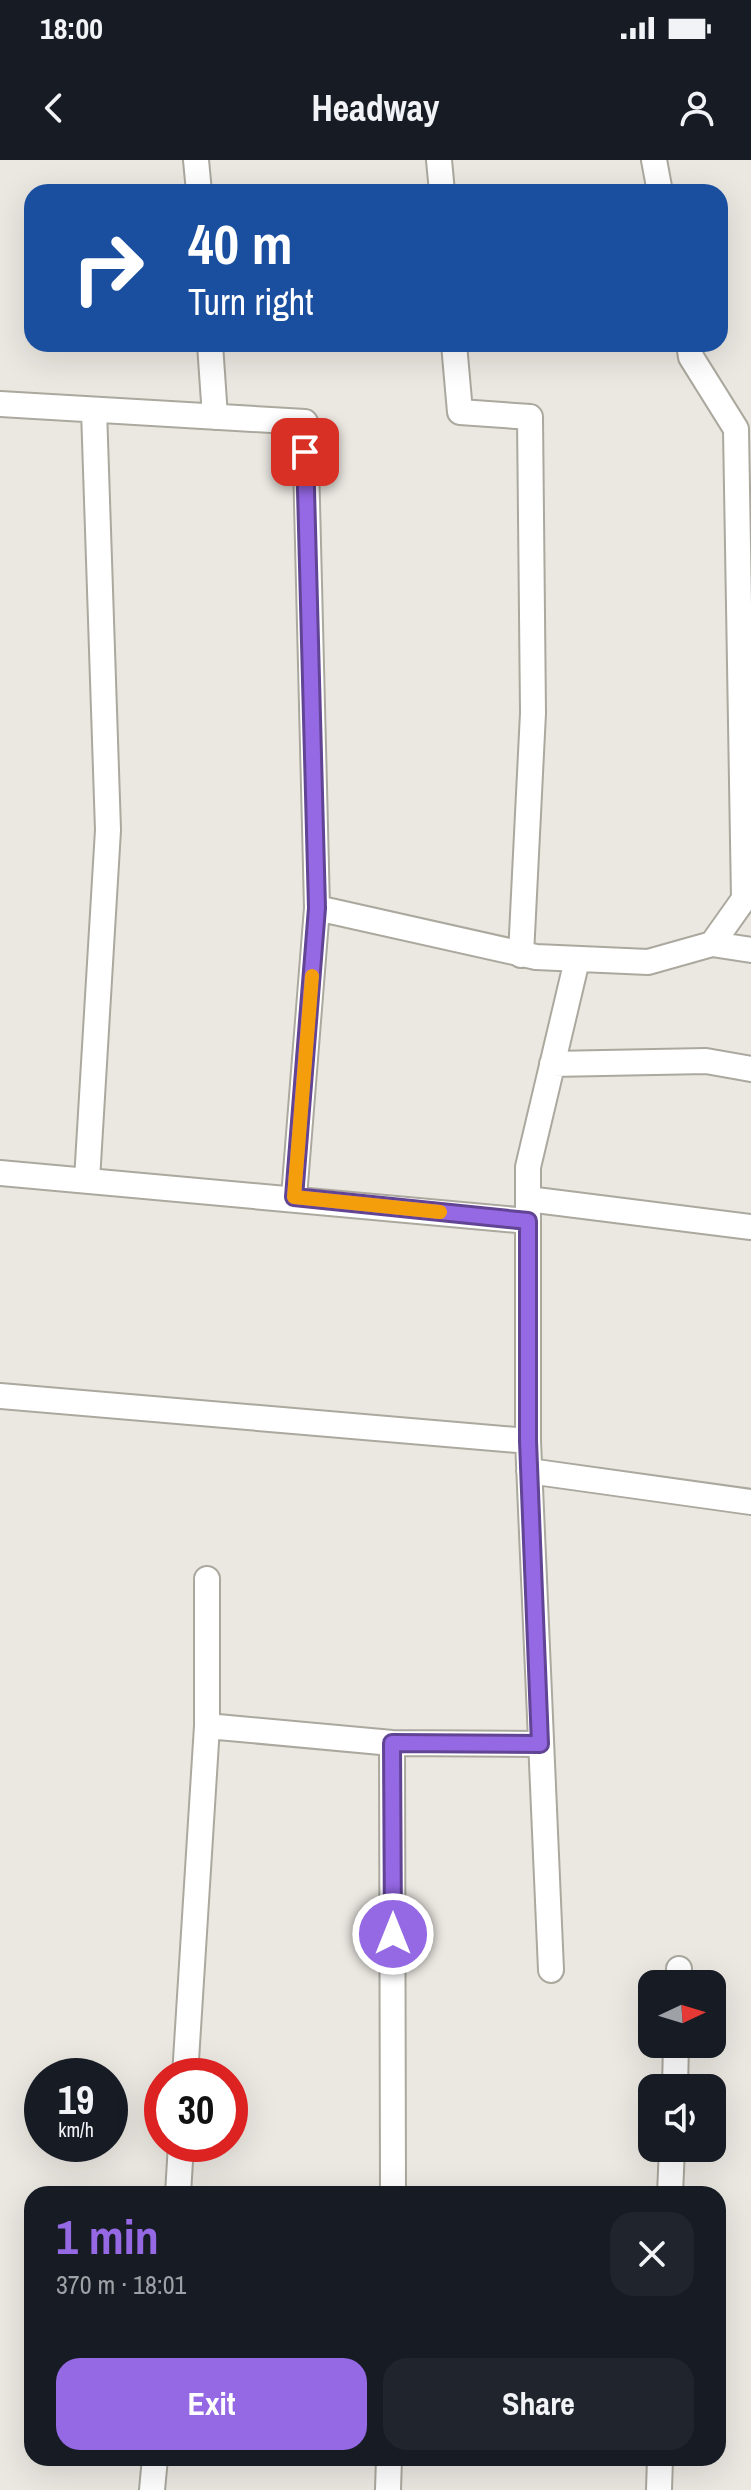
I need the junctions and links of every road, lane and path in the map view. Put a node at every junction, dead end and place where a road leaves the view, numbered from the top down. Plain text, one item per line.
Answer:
1 (196, 160) edge
2 (439, 160) edge
3 (654, 160) edge
4 (198, 184) edge
5 (441, 184) edge
6 (658, 184) edge
7 (211, 352) edge
8 (455, 352) edge
9 (690, 352) edge
10 (0, 404) edge
11 (94, 410) junction
12 (215, 417) junction
13 (748, 894) edge
14 (317, 908) junction
15 (712, 944) junction
16 (751, 950) edge
17 (521, 955) junction
18 (577, 960) junction
19 (552, 1064) junction
20 (751, 1069) edge
21 (0, 1173) edge
22 (87, 1180) junction
23 (294, 1197) junction
24 (528, 1210) junction
25 (751, 1227) edge
26 (0, 1396) edge
27 (528, 1441) junction
28 (529, 1471) junction
29 (751, 1502) edge
30 (207, 1579) dead end
31 (207, 1726) junction
32 (392, 1743) junction
33 (540, 1744) junction
34 (551, 1970) dead end
35 (186, 2058) edge
36 (180, 2162) edge
37 (671, 2162) edge
38 (178, 2186) edge
39 (393, 2186) edge
40 (670, 2186) edge
41 (154, 2466) edge
42 (389, 2466) edge
43 (660, 2466) edge
44 (152, 2490) edge
45 (388, 2490) edge
46 (659, 2490) edge

1 - 4 street
2 - 5 street
3 - 6 street
7 - 12 street
8 - 17 street
9 - 13 street
10 - 11 street
11 - 12 street
11 - 22 street
12 - 14 street
13 - 15 street
14 - 17 street
14 - 23 street
15 - 16 street
15 - 18 street
17 - 18 street
18 - 19 street
19 - 20 street
19 - 24 street
21 - 22 street
22 - 23 street
23 - 24 street
24 - 25 street
24 - 27 street
26 - 27 street
27 - 28 street
28 - 29 street
28 - 33 street
30 - 31 street
31 - 32 street
31 - 35 street
32 - 33 street
32 - 39 street
33 - 34 street
36 - 38 street
37 - 40 street
41 - 44 street
42 - 45 street
43 - 46 street

